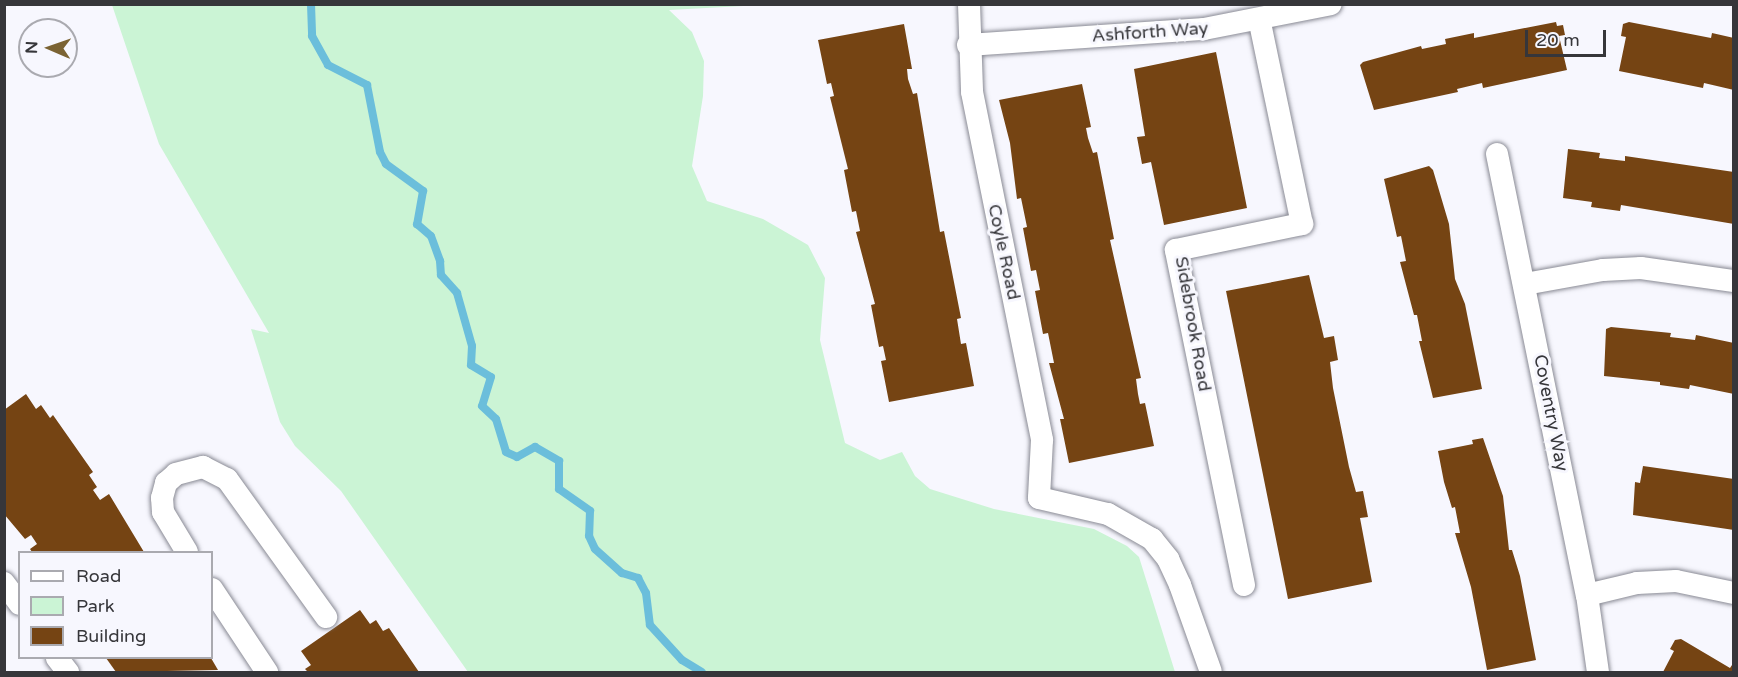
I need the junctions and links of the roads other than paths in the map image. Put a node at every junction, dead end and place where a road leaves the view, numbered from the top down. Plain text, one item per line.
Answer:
1 (969, 4) edge
2 (1331, 4) edge
3 (1259, 19) junction
4 (968, 45) junction
5 (1497, 154) dead end
6 (1734, 281) edge
7 (1525, 284) junction
8 (186, 551) edge
9 (4, 583) edge
10 (1244, 585) dead end
11 (213, 591) edge
12 (1734, 593) edge
13 (1587, 594) junction
14 (18, 601) edge
15 (326, 617) dead end
16 (58, 659) edge
17 (68, 672) edge
18 (267, 672) edge
19 (1211, 672) edge
20 (1598, 672) edge

1 - 4 street, Coyle Road
2 - 3 street, Ashforth Way
3 - 4 street, Ashforth Way
3 - 10 street, Sidebrook Road
4 - 19 street, Coyle Road
5 - 7 street, Coventry Way
6 - 7 street
7 - 13 street, Coventry Way
8 - 15 street
9 - 14 street
11 - 18 street
12 - 13 street
13 - 20 street, Coventry Way
16 - 17 street

